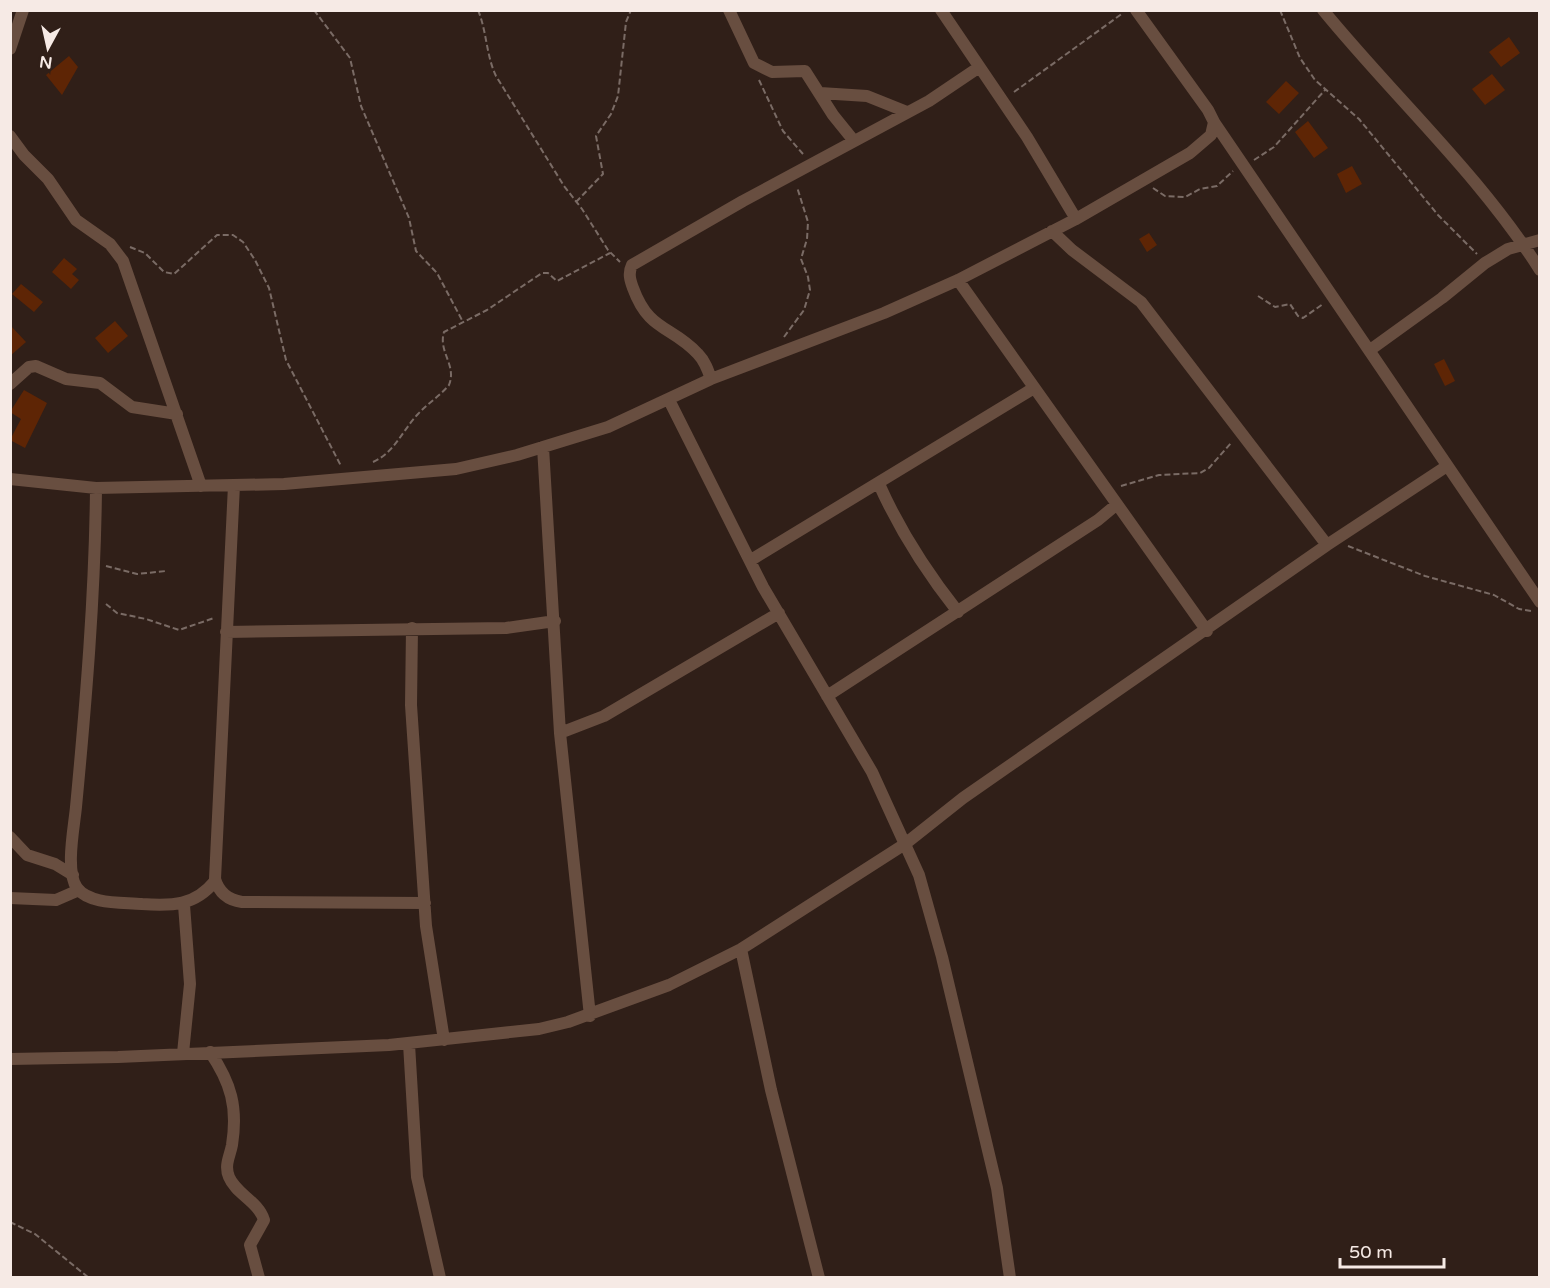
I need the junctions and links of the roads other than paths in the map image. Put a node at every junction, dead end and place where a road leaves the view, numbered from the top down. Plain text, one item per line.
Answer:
1 (22, 10) edge
2 (729, 10) edge
3 (941, 10) edge
4 (1136, 10) edge
5 (1323, 10) edge
6 (10, 49) edge
7 (978, 69) junction
8 (820, 93) junction
9 (907, 112) junction
10 (1214, 122) junction
11 (10, 136) edge
12 (854, 141) junction
13 (1076, 219) junction
14 (1052, 231) junction
15 (1539, 240) edge
16 (1523, 243) junction
17 (1539, 270) edge
18 (958, 280) junction
19 (1370, 350) junction
20 (711, 379) junction
21 (10, 384) edge
22 (1034, 388) junction
23 (669, 400) junction
24 (177, 414) junction
25 (543, 447) junction
26 (1447, 466) junction
27 (10, 479) edge
28 (879, 484) junction
29 (234, 485) junction
30 (201, 486) junction
31 (96, 488) junction
32 (1116, 505) junction
33 (1330, 544) junction
34 (751, 560) junction
35 (1537, 606) edge
36 (958, 612) junction
37 (779, 613) junction
38 (555, 621) junction
39 (412, 628) junction
40 (1207, 630) junction
41 (226, 632) junction
42 (827, 696) junction
43 (560, 733) junction
44 (10, 837) edge
45 (905, 844) junction
46 (73, 875) junction
47 (215, 881) junction
48 (79, 890) junction
49 (10, 898) edge
50 (425, 903) junction
51 (184, 905) junction
52 (741, 949) junction
53 (590, 1016) junction
54 (444, 1040) junction
55 (409, 1044) junction
56 (210, 1052) junction
57 (183, 1053) junction
58 (10, 1059) edge
59 (259, 1278) edge
60 (440, 1278) edge
61 (819, 1278) edge
62 (1010, 1278) edge

1 - 6 street
2 - 8 street
3 - 7 street
4 - 10 street
5 - 16 street
7 - 9 street
7 - 13 street
8 - 9 street
8 - 12 street
9 - 12 street
10 - 13 street
10 - 19 street
11 - 24 street
12 - 20 street
13 - 14 street
14 - 18 street
14 - 33 street
15 - 16 street
16 - 17 street
16 - 19 street
18 - 20 street
18 - 22 street
19 - 26 street
20 - 23 street
21 - 24 street
22 - 28 street
22 - 32 street
23 - 25 street
23 - 34 street
24 - 30 street
25 - 29 street
25 - 38 street
26 - 33 street
26 - 35 street
27 - 31 street
28 - 34 street
28 - 36 street
29 - 30 street
29 - 41 street
30 - 31 street
31 - 46 street
32 - 36 street
32 - 40 street
33 - 40 street
34 - 37 street
36 - 42 street
37 - 42 street
37 - 43 street
38 - 39 street
38 - 43 street
39 - 41 street
39 - 50 street
40 - 45 street
41 - 47 street
42 - 45 street
43 - 53 street
44 - 46 street
45 - 52 street
45 - 62 street
46 - 48 street
47 - 50 street
47 - 51 street
48 - 49 street
48 - 51 street
50 - 54 street
51 - 57 street
52 - 53 street
52 - 61 street
53 - 54 street
54 - 55 street
55 - 56 street
55 - 60 street
56 - 57 street
56 - 59 street
57 - 58 street

